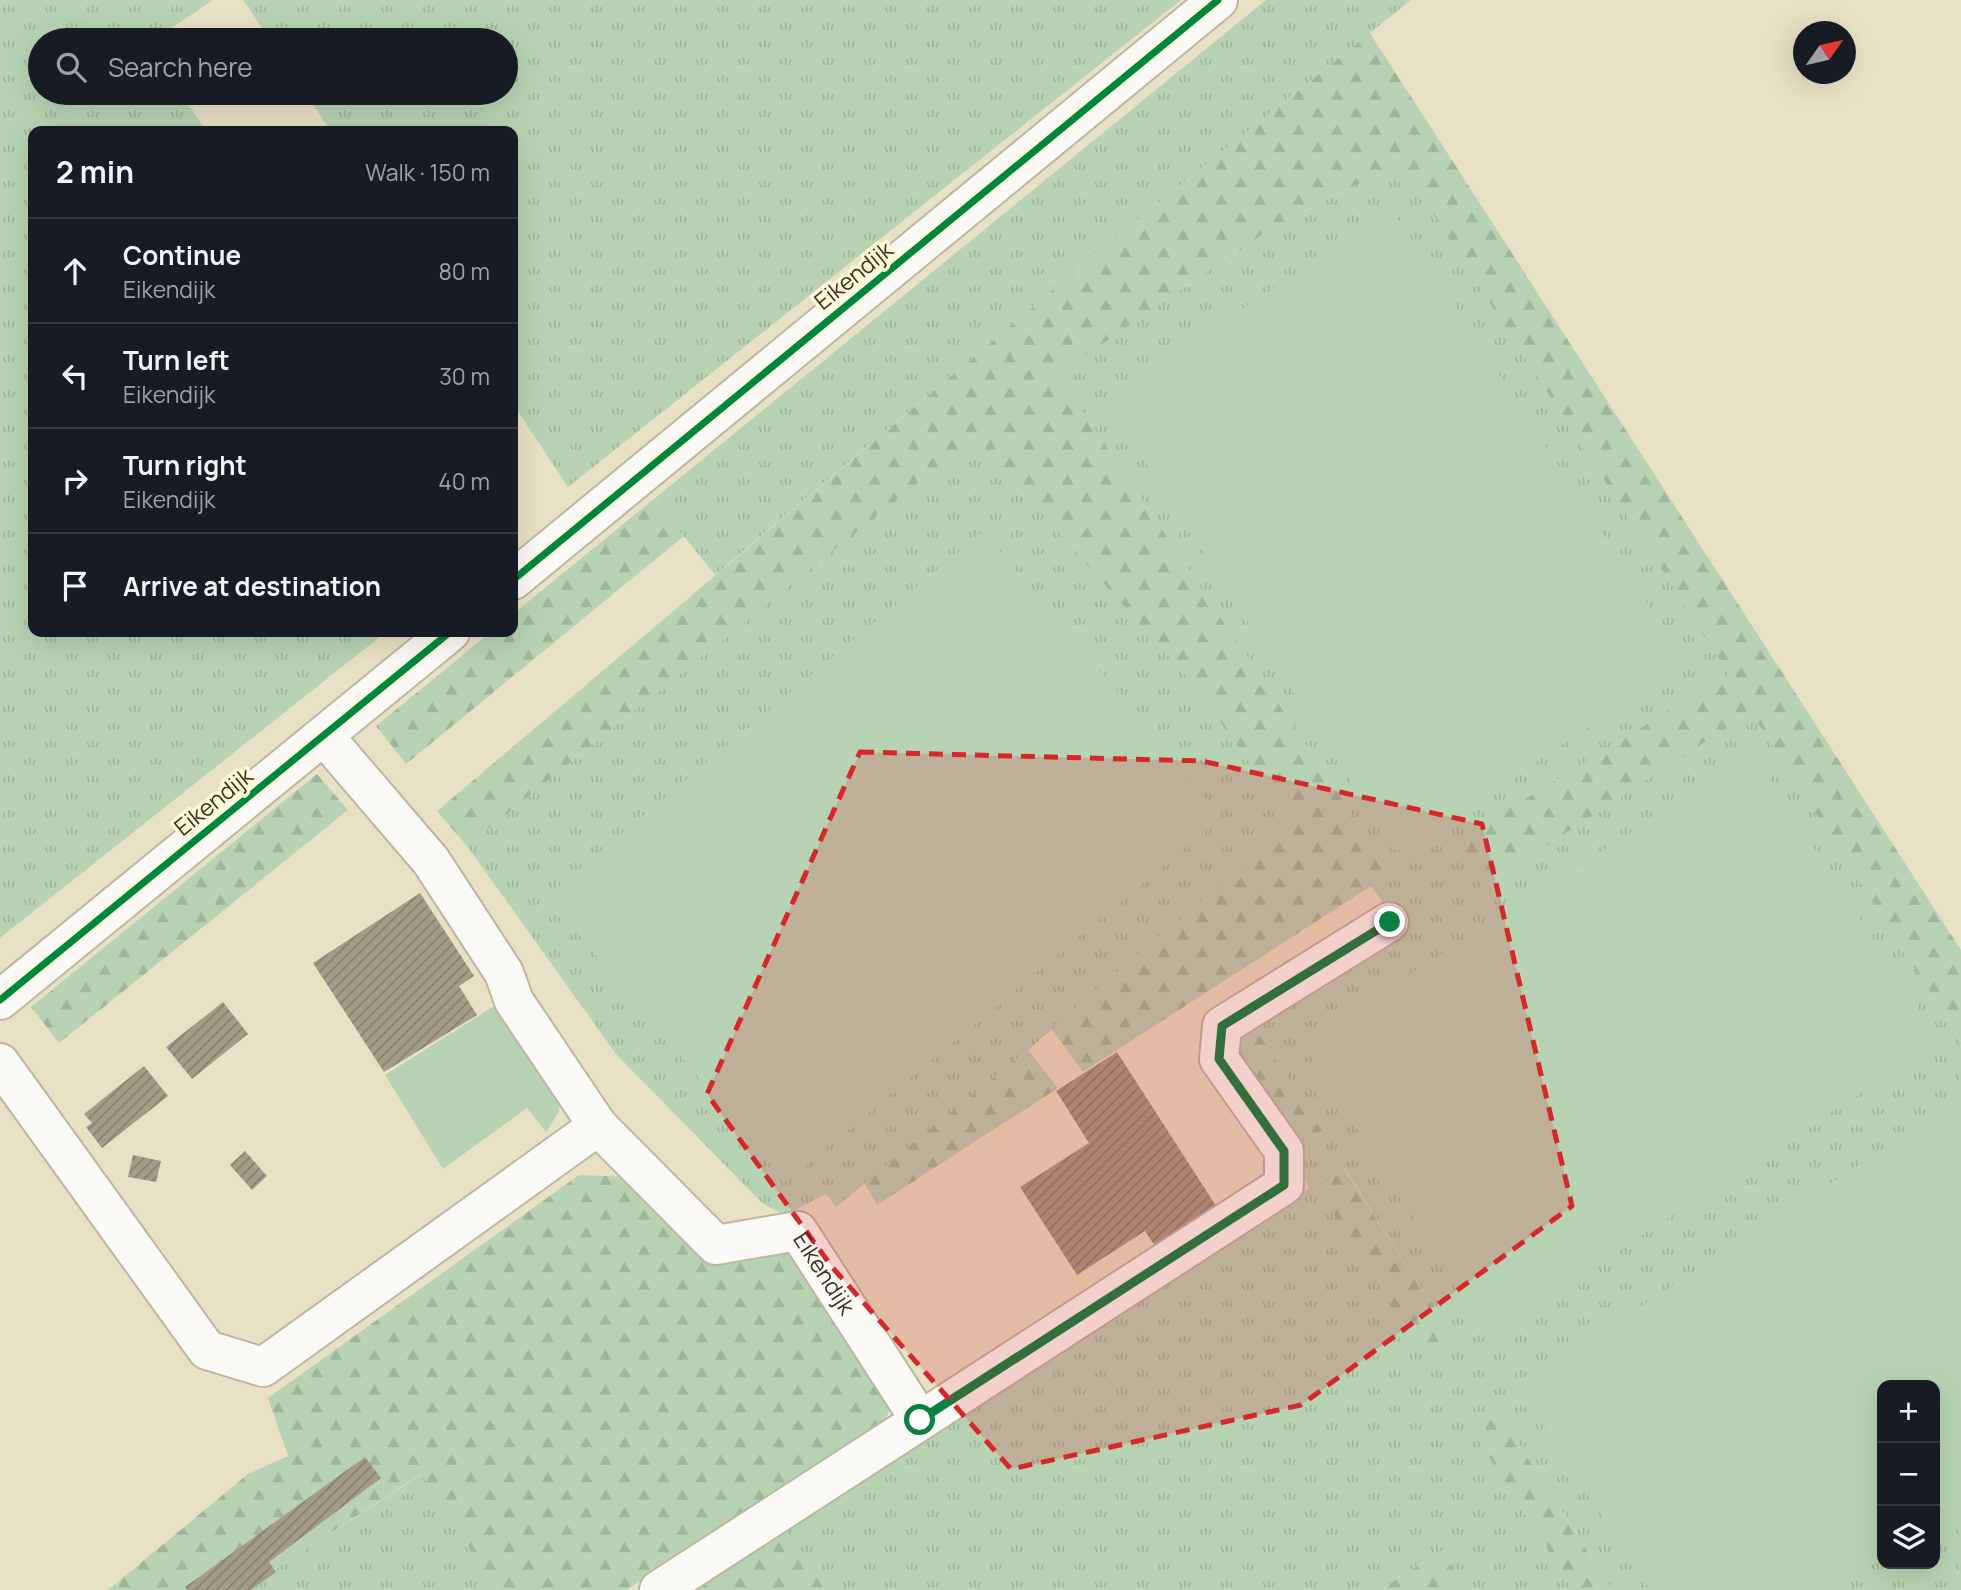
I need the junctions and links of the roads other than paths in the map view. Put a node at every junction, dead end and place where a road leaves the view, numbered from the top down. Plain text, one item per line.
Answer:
1 (1218, 0) edge
2 (518, 576) edge
3 (444, 637) edge
4 (324, 736) junction
5 (1390, 922) dead end
6 (0, 1000) edge
7 (0, 1063) edge
8 (598, 1126) junction
9 (920, 1420) junction
10 (659, 1590) edge

1 - 2 street, Eikendijk
3 - 4 street, Eikendijk
4 - 6 street, Eikendijk
4 - 8 street
5 - 9 street
7 - 8 street
8 - 9 street, Eikendijk
9 - 10 street

